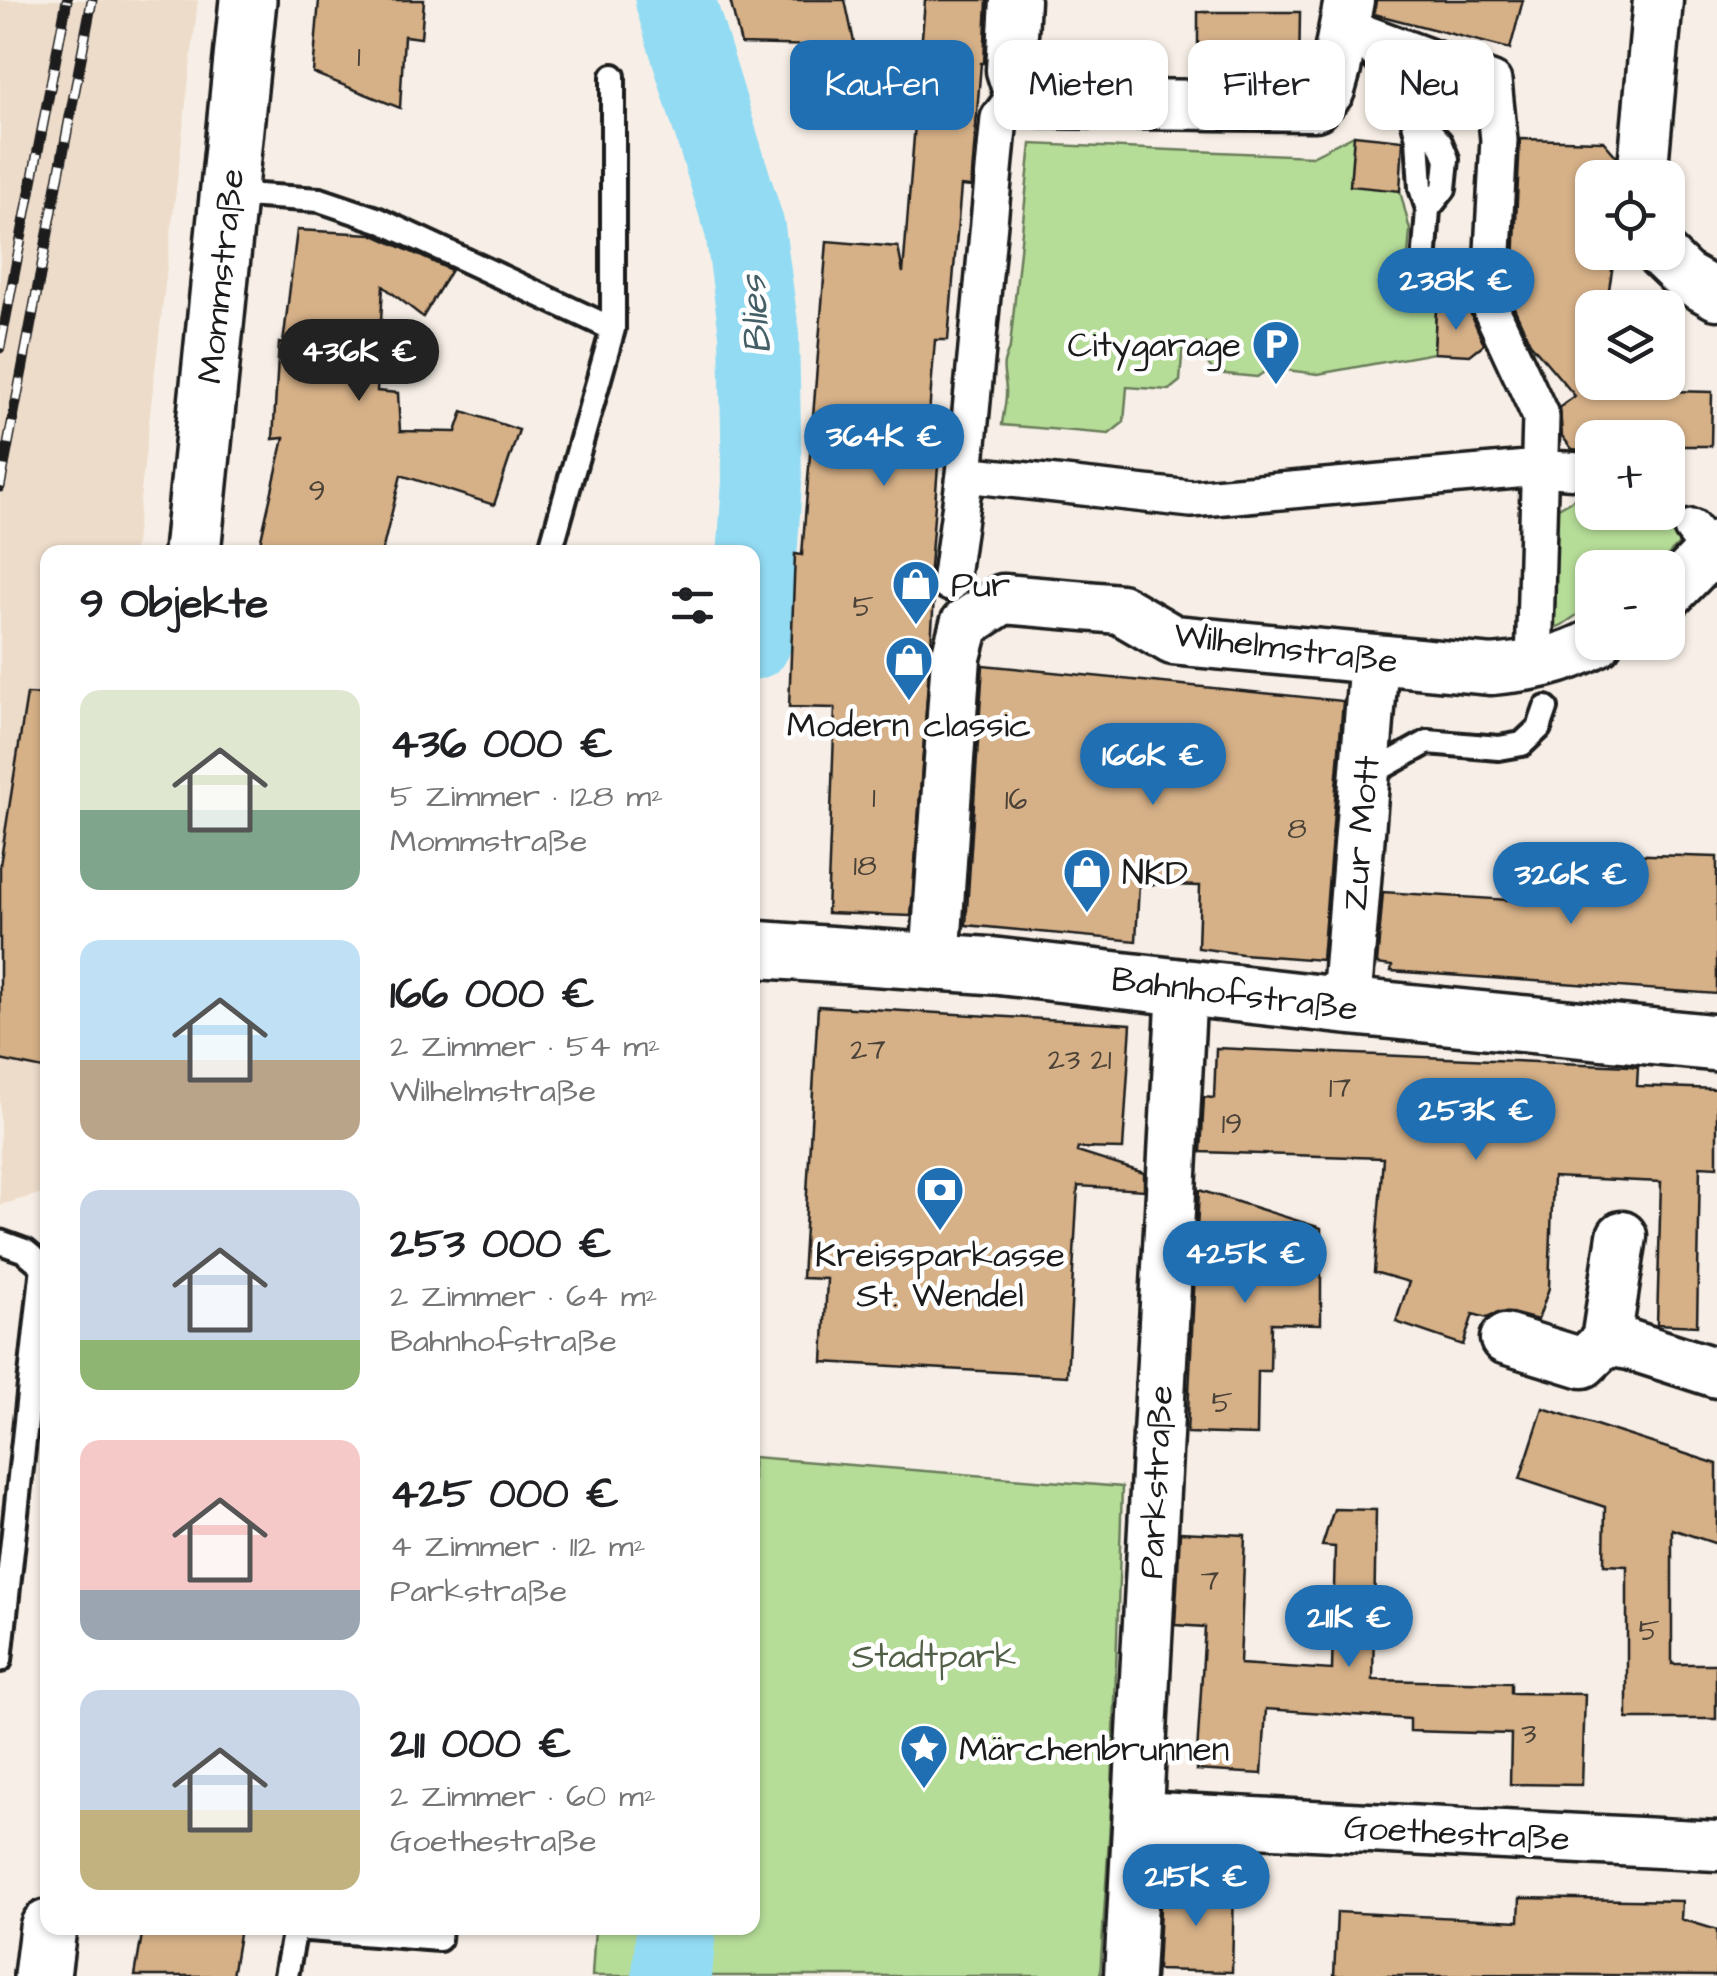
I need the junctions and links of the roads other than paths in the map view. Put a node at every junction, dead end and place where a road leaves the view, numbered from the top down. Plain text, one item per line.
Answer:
1 (248, 0) edge
2 (1015, 0) edge
3 (1658, 0) edge
4 (1347, 13) edge
5 (1013, 40) edge
6 (613, 76) dead end
7 (1168, 104) edge
8 (998, 130) edge
9 (1644, 160) edge
10 (229, 194) junction
11 (1678, 270) edge
12 (1422, 294) dead end
13 (1717, 295) edge
14 (613, 328) junction
15 (1539, 468) junction
16 (1575, 471) edge
17 (965, 474) junction
18 (193, 545) edge
19 (552, 545) edge
20 (1709, 548) edge
21 (1685, 576) edge
22 (973, 602) junction
23 (1575, 653) edge
24 (1374, 659) junction
25 (1540, 687) junction
26 (1364, 777) junction
27 (760, 949) edge
28 (936, 963) junction
29 (1182, 987) junction
30 (1346, 1006) junction
31 (1717, 1042) edge
32 (1622, 1236) dead end
33 (0, 1242) edge
34 (40, 1261) edge
35 (40, 1308) edge
36 (1505, 1339) dead end
37 (1606, 1340) junction
38 (1717, 1373) edge
39 (0, 1660) edge
40 (1138, 1816) junction
41 (1717, 1846) edge
42 (47, 1935) edge
43 (294, 1935) edge
44 (379, 1935) edge
45 (439, 1935) edge
46 (42, 1976) edge
47 (286, 1976) edge
48 (1129, 1976) edge

1 - 10 main road, Mommstraße
2 - 5 street
3 - 9 street
4 - 7 street
4 - 12 lane
4 - 15 street
6 - 14 lane
8 - 17 street
10 - 14 lane
10 - 18 main road, Mommstraße
11 - 13 street
14 - 19 lane
15 - 16 street
15 - 17 street
15 - 25 street
17 - 22 street
20 - 21 street
22 - 24 street, Wilhelmstraße
22 - 28 street
23 - 25 street, Wilhelmstraße
24 - 25 street, Wilhelmstraße
24 - 26 street, Zur Mott
25 - 26 lane
26 - 30 street, Zur Mott
27 - 28 main road, Bahnhofstraße
28 - 29 main road, Bahnhofstraße
29 - 30 main road, Bahnhofstraße
29 - 40 street, Parkstraße
30 - 31 main road, Bahnhofstraße
32 - 37 street
33 - 34 lane
35 - 39 lane
36 - 37 street
37 - 38 street
40 - 41 street, Goethestraße
40 - 48 street, Parkstraße
42 - 46 main road
43 - 47 lane
44 - 45 lane

